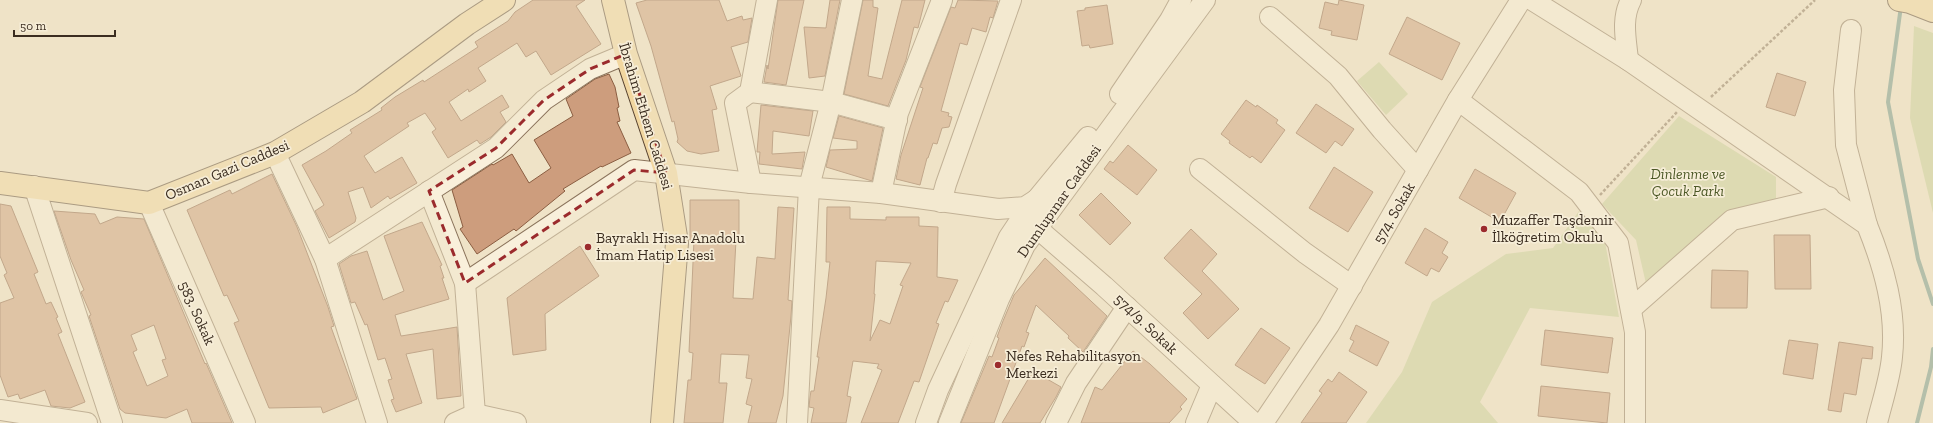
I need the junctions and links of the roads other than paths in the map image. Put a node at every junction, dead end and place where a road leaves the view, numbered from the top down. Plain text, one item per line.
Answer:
1 (491, 0) edge
2 (504, 0) edge
3 (613, 0) edge
4 (767, 0) edge
5 (852, 0) edge
6 (942, 0) edge
7 (1011, 0) edge
8 (1181, 0) edge
9 (1205, 0) edge
10 (1521, 0) edge
11 (1532, 0) edge
12 (1631, 0) edge
13 (1904, 1) edge
14 (1933, 13) edge
15 (1270, 17) dead end
16 (467, 24) junction
17 (1851, 30) dead end
18 (626, 54) junction
19 (1628, 60) junction
20 (750, 92) junction
21 (1458, 100) junction
22 (831, 102) junction
23 (897, 120) junction
24 (275, 153) junction
25 (1200, 169) dead end
26 (1418, 170) junction
27 (666, 173) junction
28 (0, 183) edge
29 (751, 183) junction
30 (34, 186) junction
31 (809, 187) junction
32 (429, 191) junction
33 (881, 193) junction
34 (1039, 198) junction
35 (1829, 198) junction
36 (941, 202) junction
37 (149, 203) junction
38 (1867, 225) junction
39 (1036, 229) junction
40 (1009, 237) junction
41 (325, 259) junction
42 (465, 283) junction
43 (1352, 286) junction
44 (1127, 307) junction
45 (1630, 309) junction
46 (1212, 384) junction
47 (0, 410) edge
48 (475, 414) junction
49 (87, 423) edge
50 (112, 423) edge
51 (244, 423) edge
52 (377, 423) edge
53 (455, 423) edge
54 (516, 423) edge
55 (662, 423) edge
56 (797, 423) edge
57 (926, 423) edge
58 (949, 423) edge
59 (1056, 423) edge
60 (1196, 423) edge
61 (1254, 423) edge
62 (1263, 423) edge
63 (1635, 423) edge
64 (1877, 423) edge

1 - 16 main road, Osman Gazi Caddesi
2 - 16 main road, Osman Gazi Caddesi
3 - 18 main road, İbrahim Ethem Caddesi
4 - 20 street
5 - 22 street
6 - 23 street
7 - 36 street
8 - 34 street, Dumlupınar Caddesi
9 - 39 street, Dumlupınar Caddesi
10 - 21 street, 574. Sokak
11 - 19 street
12 - 19 street
13 - 14 main road
15 - 26 street
16 - 24 main road, Osman Gazi Caddesi
17 - 38 street
18 - 27 main road, İbrahim Ethem Caddesi
18 - 32 street
19 - 35 street
20 - 22 street
20 - 29 street
21 - 26 street, 574. Sokak
21 - 45 street
22 - 23 street
22 - 31 street
23 - 33 street
24 - 37 main road, Osman Gazi Caddesi
24 - 41 street
25 - 43 street
26 - 43 street, 574. Sokak
27 - 29 street
27 - 42 street
27 - 55 main road, İbrahim Ethem Caddesi
28 - 30 main road, Osman Gazi Caddesi
29 - 31 street
30 - 37 main road, Osman Gazi Caddesi
30 - 50 street
31 - 33 street
31 - 56 street
32 - 41 street
32 - 42 street
33 - 36 street
34 - 36 street
34 - 40 street, Dumlupınar Caddesi
35 - 38 street
35 - 45 street
36 - 40 street
37 - 51 street, 583. Sokak
38 - 64 street
39 - 44 street, 574/9. Sokak
39 - 58 street, Dumlupınar Caddesi
40 - 57 street, Dumlupınar Caddesi
41 - 52 street
42 - 48 street
43 - 62 street, 574. Sokak
44 - 46 street, 574/9. Sokak
44 - 59 street
45 - 63 street
46 - 60 street
46 - 61 street, 574/9. Sokak
47 - 49 street
48 - 53 street
48 - 54 street

